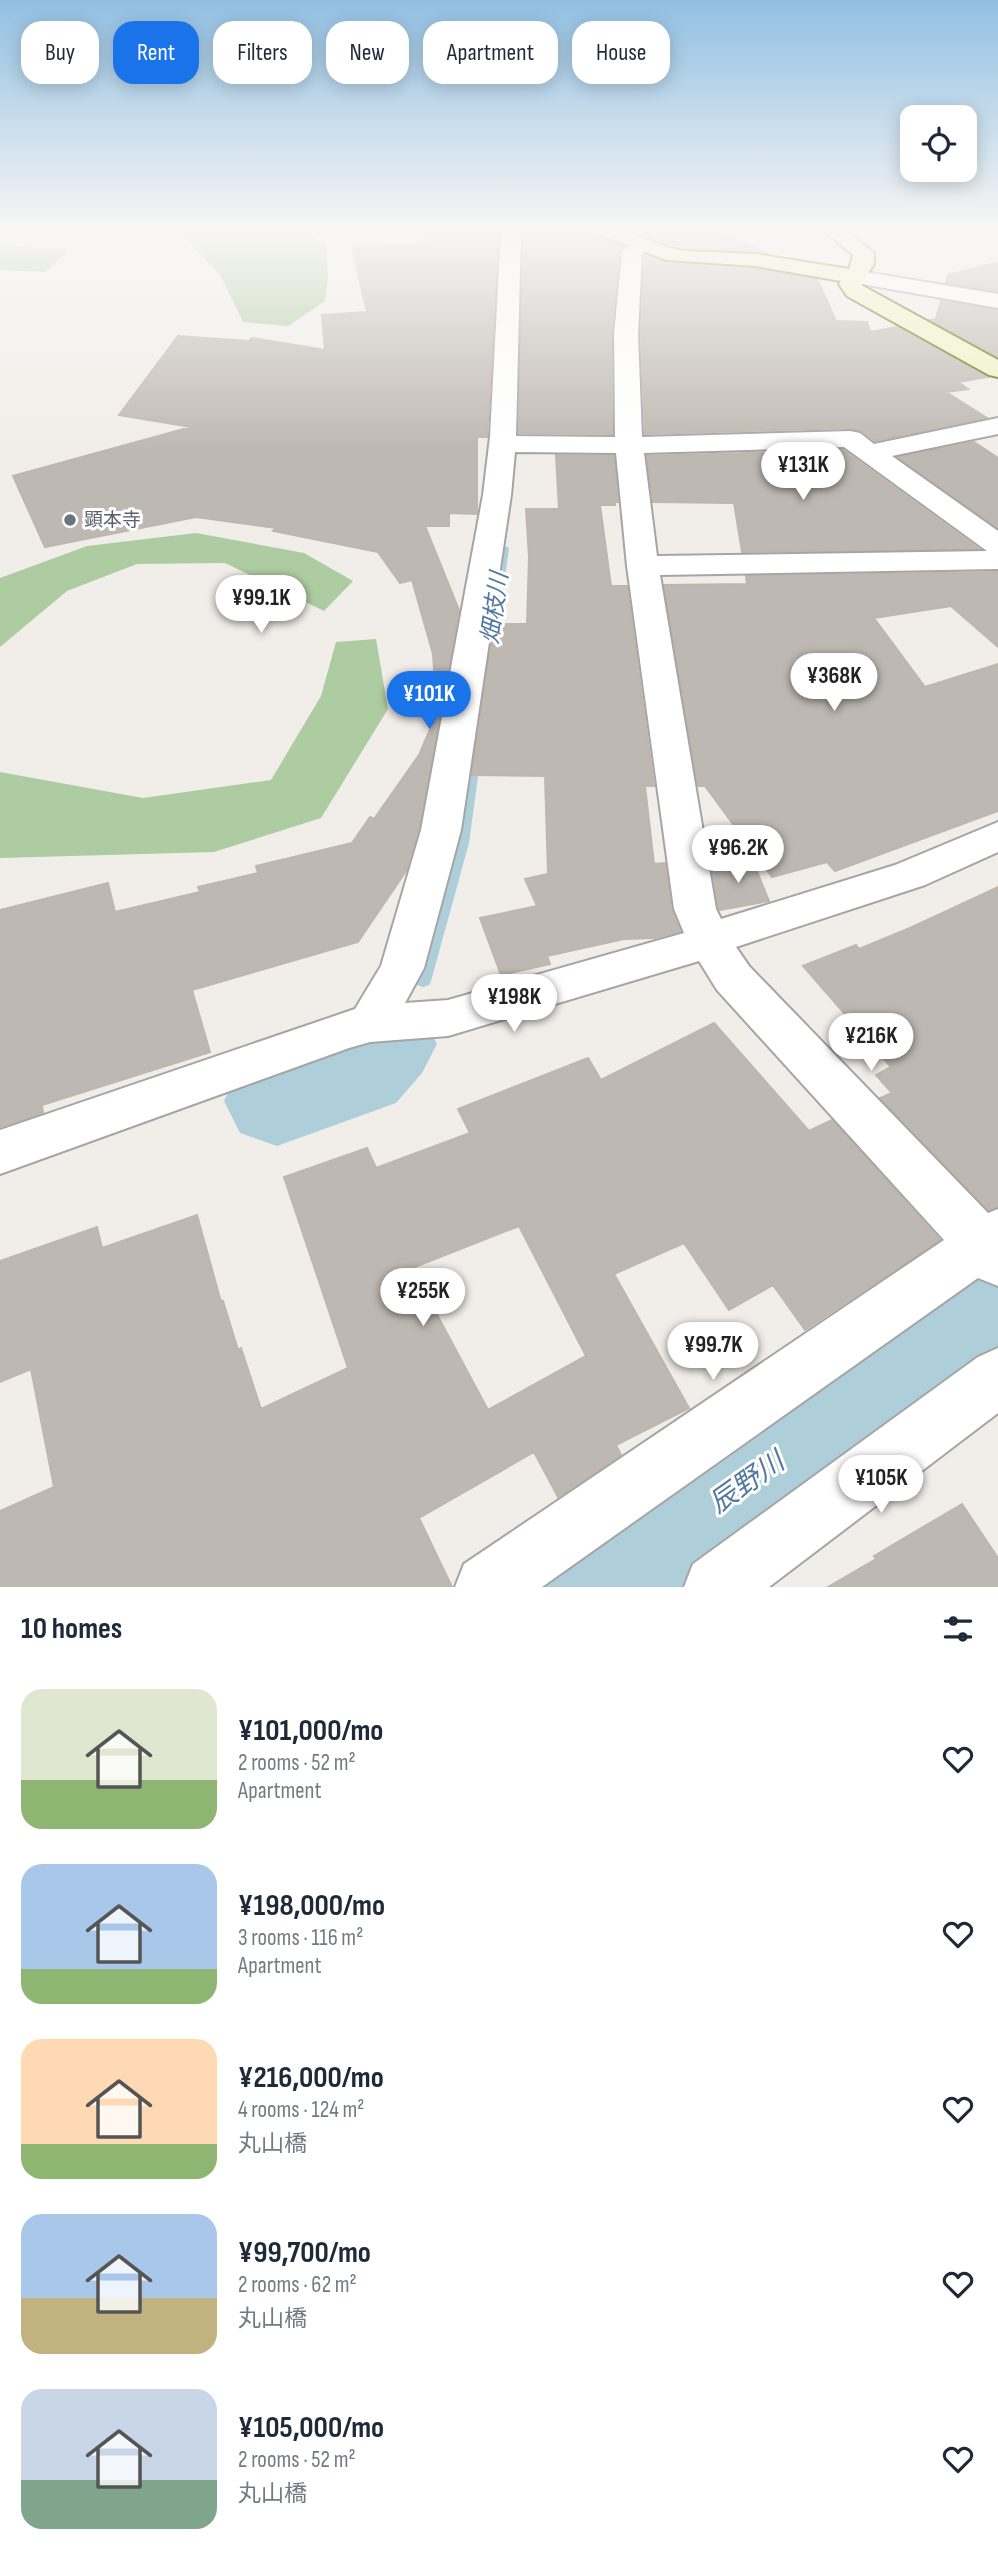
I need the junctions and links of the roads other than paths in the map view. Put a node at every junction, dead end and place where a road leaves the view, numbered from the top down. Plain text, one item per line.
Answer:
1 (512, 303) edge
2 (628, 303) edge
3 (877, 303) edge
4 (998, 370) edge
5 (998, 426) edge
6 (513, 444) junction
7 (629, 445) junction
8 (869, 453) junction
9 (998, 545) edge
10 (998, 560) edge
11 (643, 566) junction
12 (998, 836) edge
13 (709, 941) junction
14 (370, 1024) junction
15 (0, 1152) edge
16 (993, 1246) edge
17 (998, 1377) edge
18 (487, 1587) edge
19 (716, 1587) edge

1 - 6 street
2 - 7 street
3 - 4 street
5 - 8 street
6 - 7 street
6 - 14 street
7 - 8 street
7 - 11 street
8 - 9 street
10 - 11 street
11 - 13 street
12 - 13 street
13 - 14 street
13 - 16 street
14 - 15 street
16 - 18 street
17 - 19 street

